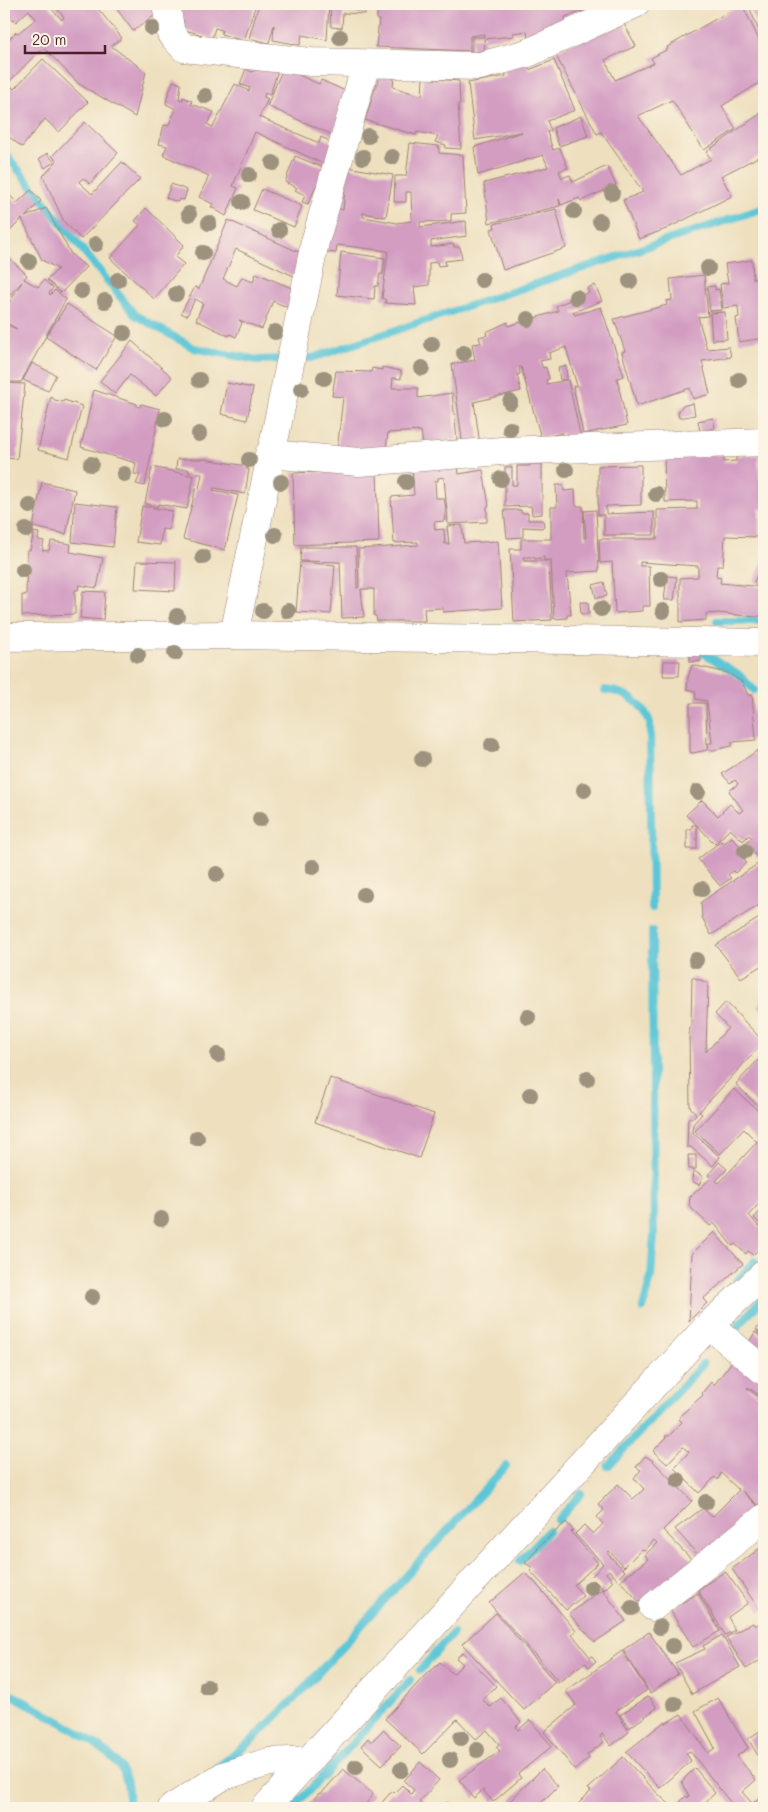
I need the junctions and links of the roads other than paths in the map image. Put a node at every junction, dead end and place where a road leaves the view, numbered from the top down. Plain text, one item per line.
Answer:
1 (166, 4) edge
2 (635, 4) edge
3 (366, 64) junction
4 (764, 442) edge
5 (270, 454) junction
6 (234, 635) junction
7 (4, 637) edge
8 (764, 643) edge
9 (764, 1274) edge
10 (709, 1325) junction
11 (764, 1371) edge
12 (764, 1518) edge
13 (654, 1606) dead end
14 (310, 1760) junction
15 (172, 1808) edge
16 (265, 1808) edge

1 - 3 street
2 - 3 street
3 - 5 street
4 - 5 street
5 - 6 street
6 - 7 street
6 - 8 street
9 - 10 street
10 - 11 street
10 - 14 street
12 - 13 street
14 - 15 street
14 - 16 street

